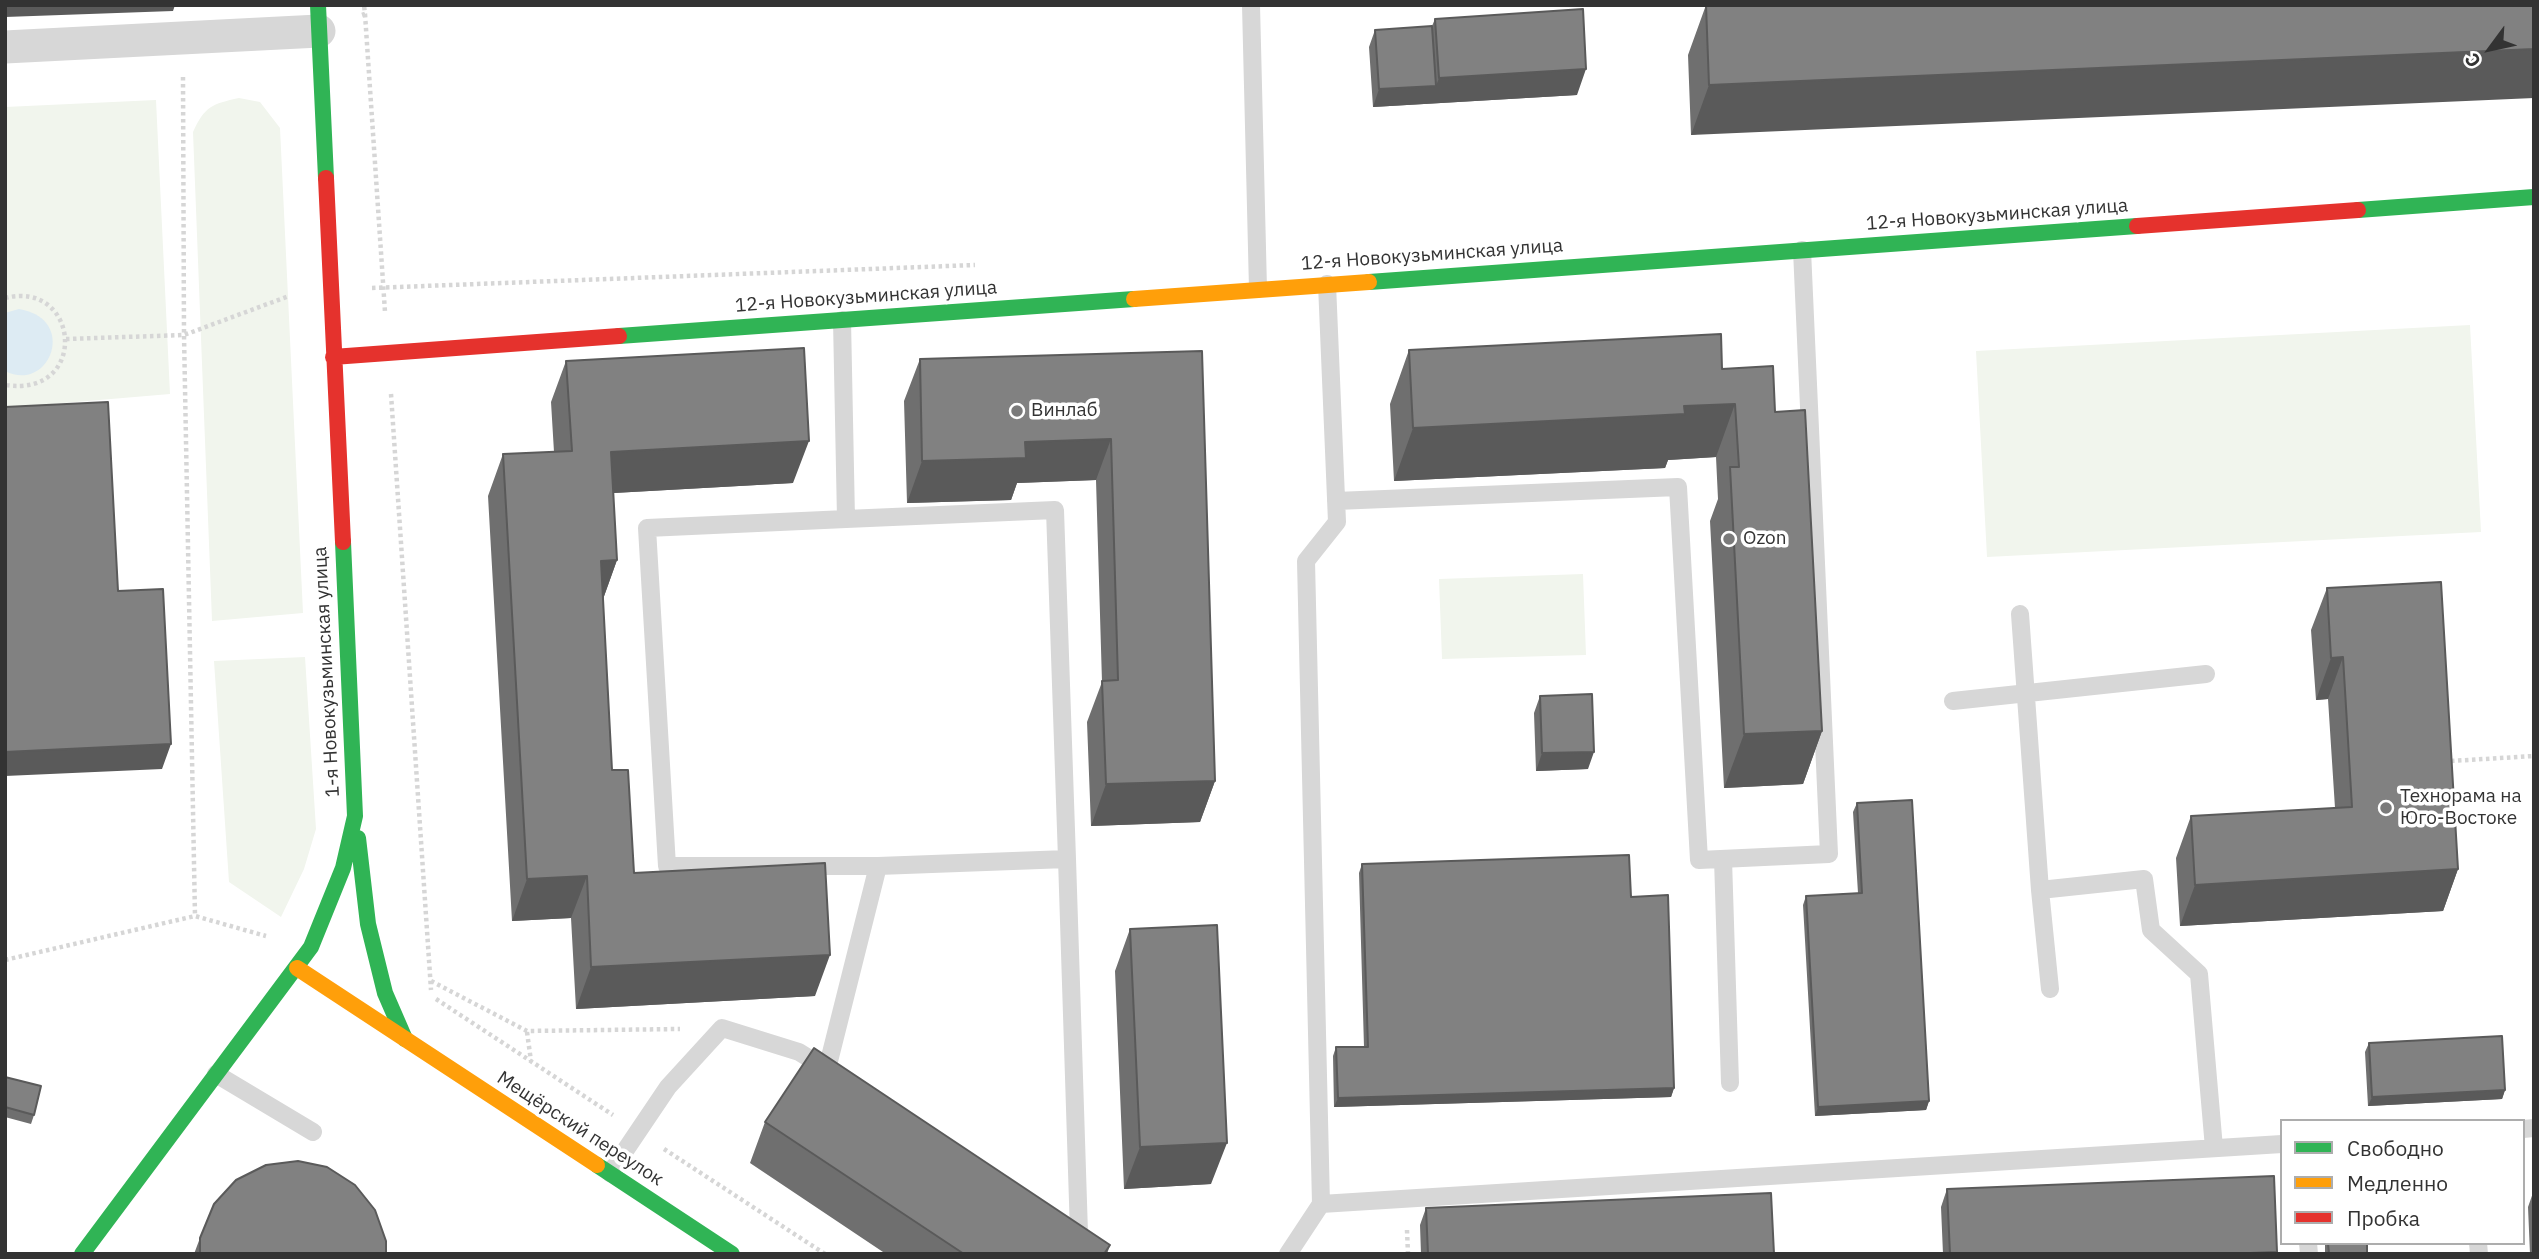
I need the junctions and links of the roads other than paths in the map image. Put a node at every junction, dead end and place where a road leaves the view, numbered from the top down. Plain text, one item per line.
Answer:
1 (1251, 5) edge
2 (318, 18) edge
3 (5, 47) edge
4 (2534, 197) edge
5 (1802, 250) junction
6 (1326, 284) junction
7 (1258, 289) junction
8 (842, 320) junction
9 (333, 357) junction
10 (1336, 501) junction
11 (846, 519) junction
12 (2020, 614) dead end
13 (2206, 674) dead end
14 (2026, 693) junction
15 (1953, 701) dead end
16 (355, 816) junction
17 (1068, 859) junction
18 (1723, 859) junction
19 (878, 866) junction
20 (2040, 890) junction
21 (297, 968) junction
22 (2050, 989) dead end
23 (405, 1039) junction
24 (216, 1073) junction
25 (1730, 1083) dead end
26 (313, 1132) dead end
27 (2280, 1144) edge
28 (2214, 1148) junction
29 (611, 1173) junction
30 (1321, 1204) junction
31 (1056, 1218) edge
32 (702, 1234) junction
33 (82, 1254) edge
34 (690, 1254) edge
35 (732, 1254) edge
36 (1288, 1254) edge

1 - 7 lane
2 - 3 street
2 - 9 street, 1-я Новокузьминская улица
4 - 5 street, 12-я Новокузьминская улица
5 - 6 street, 12-я Новокузьминская улица
5 - 18 lane
6 - 7 street, 12-я Новокузьминская улица
6 - 10 lane
7 - 8 street, 12-я Новокузьминская улица
8 - 9 street, 12-я Новокузьминская улица
8 - 11 lane
9 - 16 street, 1-я Новокузьминская улица
10 - 18 lane
10 - 30 lane
11 - 17 lane
11 - 19 lane
12 - 14 lane
13 - 14 lane
14 - 15 lane
14 - 20 lane
16 - 21 street, 1-я Новокузьминская улица
16 - 23 street
17 - 19 lane
17 - 31 lane
18 - 25 lane
19 - 29 lane
20 - 22 lane
20 - 28 lane
21 - 23 street, Мещёрский переулок
21 - 24 street, 1-я Новокузьминская улица
23 - 29 street, Мещёрский переулок
24 - 26 lane
24 - 33 street, 1-я Новокузьминская улица
27 - 28 lane
28 - 30 lane
29 - 32 street, Мещёрский переулок
30 - 36 lane
32 - 34 lane
32 - 35 street, Мещёрский переулок

